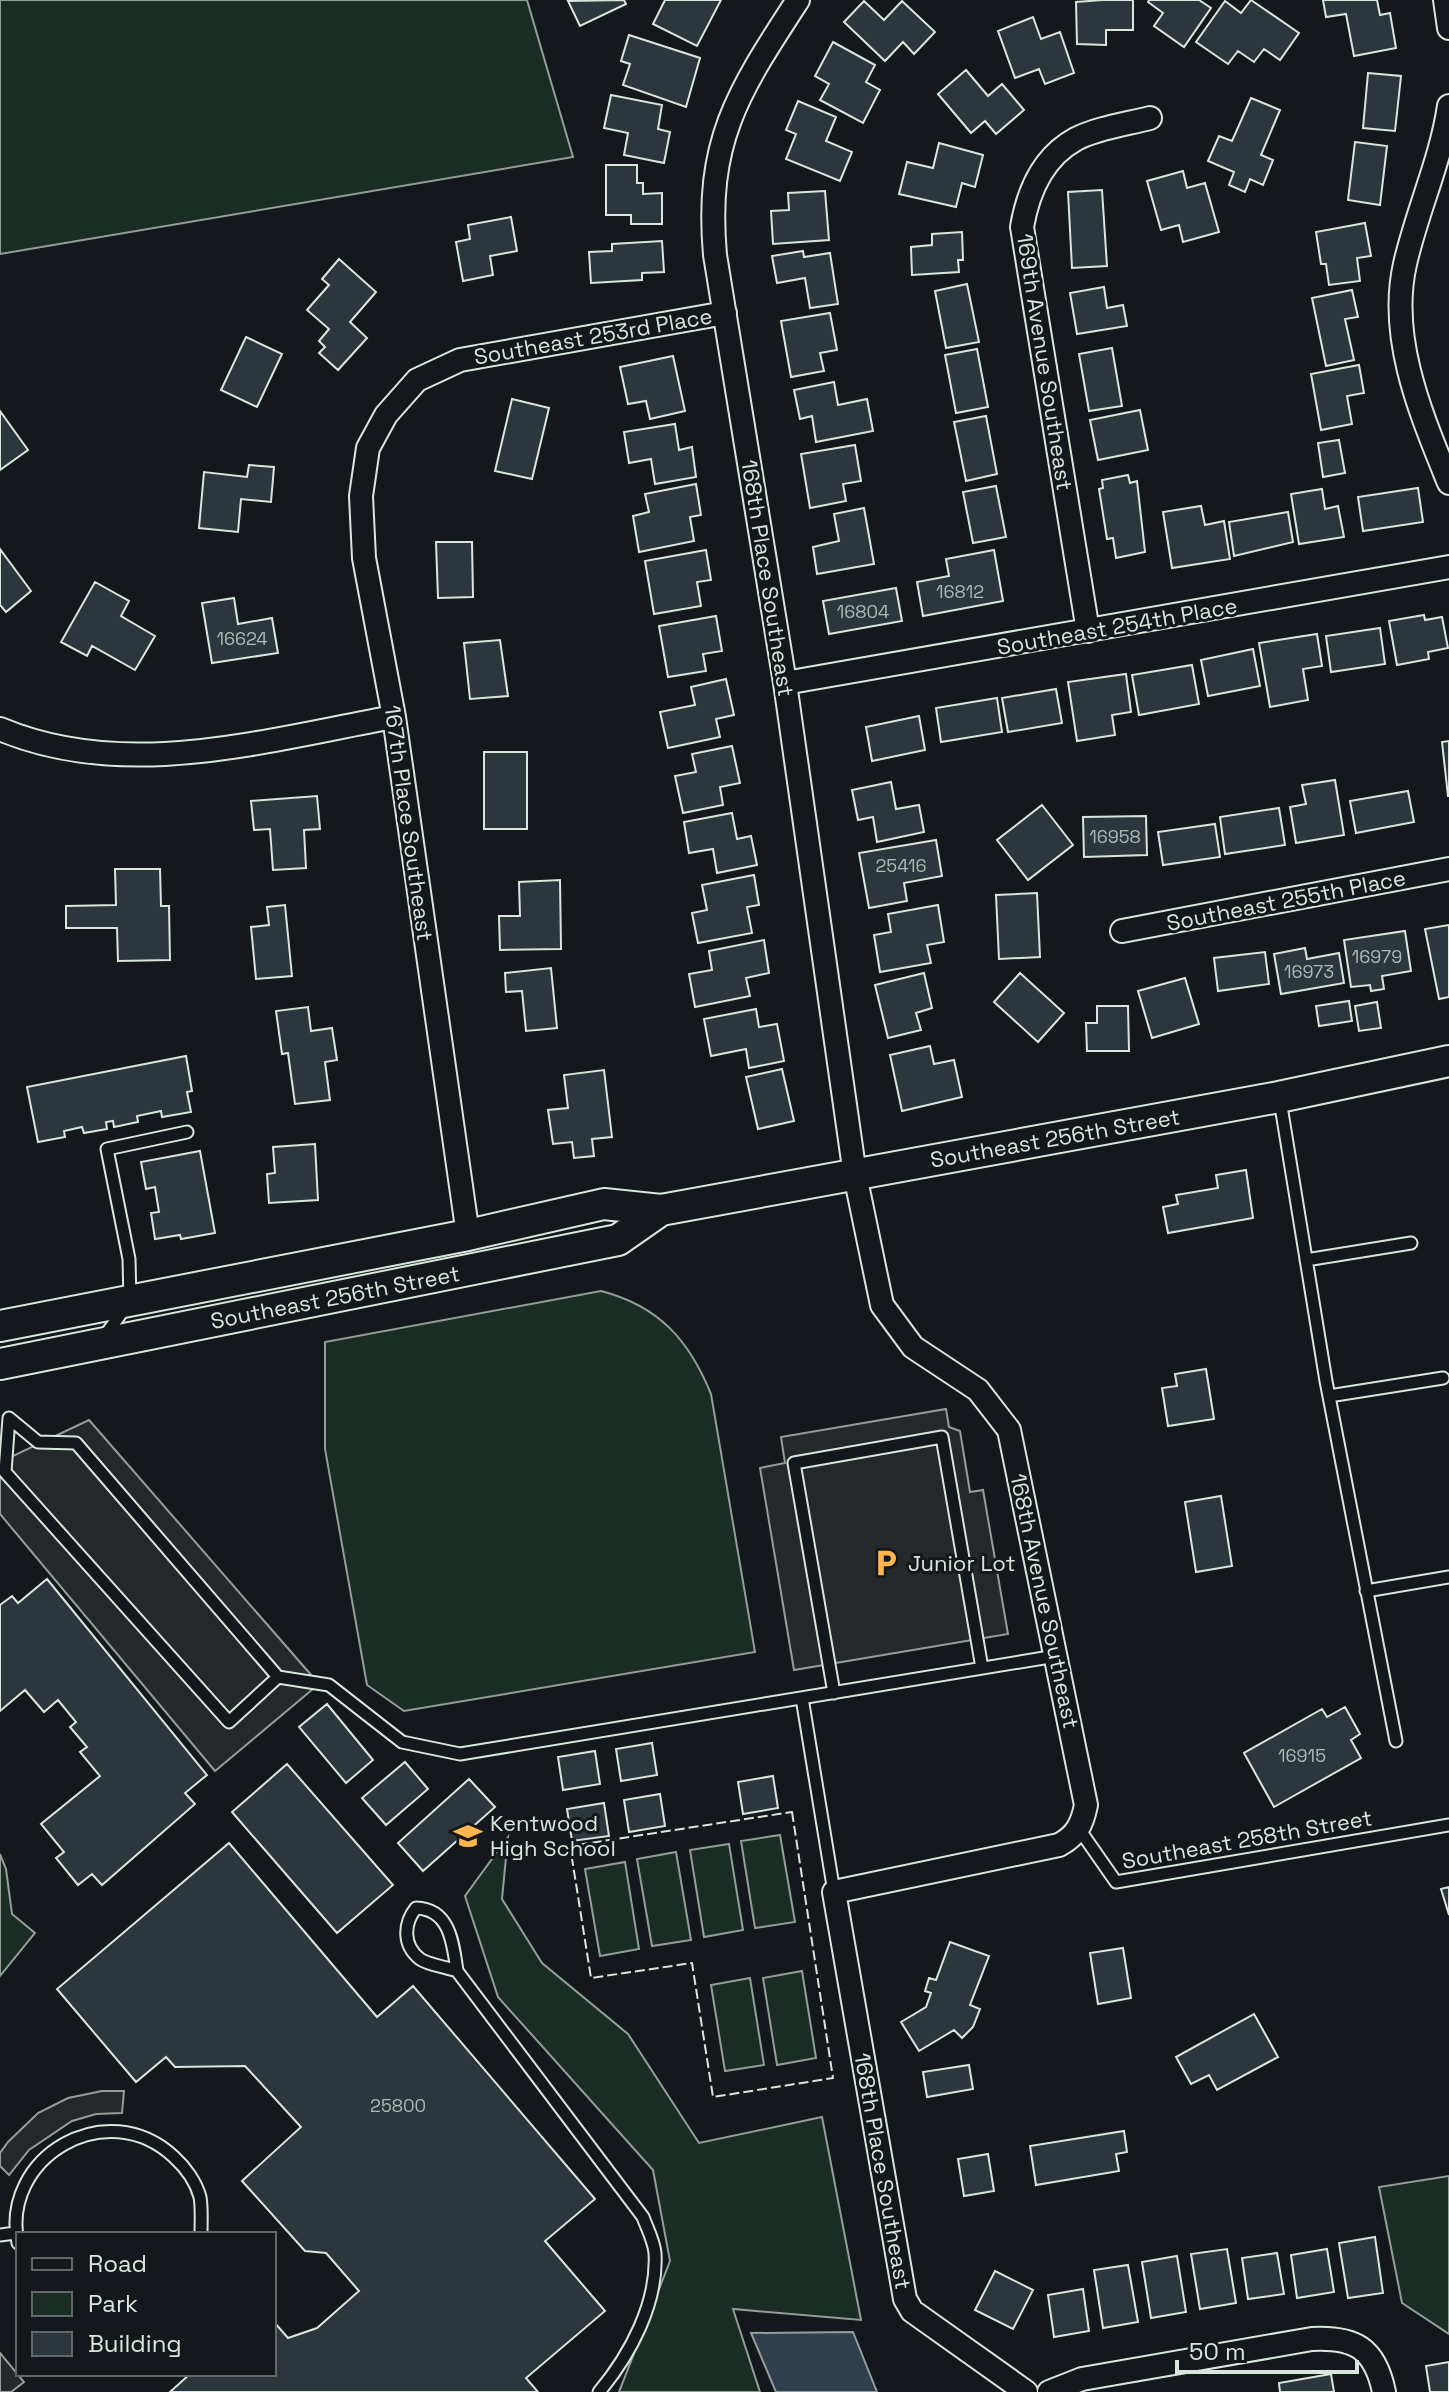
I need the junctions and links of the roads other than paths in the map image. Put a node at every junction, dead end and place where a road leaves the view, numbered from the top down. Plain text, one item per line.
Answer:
1 (798, 0) edge
2 (1445, 0) edge
3 (1449, 28) edge
4 (1449, 106) edge
5 (1150, 118) dead end
6 (725, 313) junction
7 (386, 415) joint
8 (1449, 483) edge
9 (1449, 567) edge
10 (1088, 631) junction
11 (785, 683) junction
12 (394, 717) junction
13 (0, 729) edge
14 (1449, 869) edge
15 (1122, 931) dead end
16 (1449, 1061) edge
17 (1279, 1097) junction
18 (187, 1132) dead end
19 (855, 1175) junction
20 (661, 1210) junction
21 (468, 1235) junction
22 (1411, 1243) dead end
23 (1306, 1260) junction
24 (130, 1301) junction
25 (0, 1326) edge
26 (94, 1346) junction
27 (0, 1364) edge
28 (1443, 1378) dead end
29 (1329, 1396) junction
30 (1449, 1577) edge
31 (1366, 1591) junction
32 (1057, 1656) junction
33 (982, 1668) junction
34 (278, 1677) junction
35 (834, 1693) junction
36 (802, 1698) junction
37 (1396, 1741) dead end
38 (1449, 1825) edge
39 (1079, 1829) junction
40 (834, 1892) junction
41 (457, 1971) junction
42 (17, 2232) edge
43 (201, 2232) edge
44 (599, 2392) edge
45 (1026, 2392) edge
46 (1049, 2392) edge
47 (1384, 2392) edge

1 - 6 street, 168th Place Southeast
2 - 3 street
4 - 8 street
5 - 10 street, 169th Avenue Southeast
6 - 7 street, Southeast 253rd Place
6 - 11 street, 168th Place Southeast
7 - 12 street, 167th Place Southeast
9 - 10 street, Southeast 254th Place
10 - 11 street, Southeast 254th Place
11 - 19 street, 168th Place Southeast
12 - 13 street
12 - 21 street, 167th Place Southeast
14 - 15 street, Southeast 255th Place
16 - 17 main road, Southeast 256th Street
17 - 19 main road, Southeast 256th Street
17 - 23 lane
18 - 24 lane
19 - 20 main road, Southeast 256th Street
19 - 32 street, 168th Avenue Southeast
20 - 21 main road, Southeast 256th Street
20 - 26 main road, Southeast 256th Street
21 - 24 main road, Southeast 256th Street
22 - 23 lane
23 - 29 lane
24 - 25 main road, Southeast 256th Street
24 - 26 lane
26 - 27 main road, Southeast 256th Street
28 - 29 lane
29 - 31 lane
30 - 31 lane
31 - 37 lane
32 - 33 lane
32 - 39 street, 168th Avenue Southeast
33 - 35 lane
33 - 35 lane
34 - 34 lane
34 - 36 lane
35 - 36 lane
36 - 40 lane
38 - 39 lane, Southeast 258th Street
39 - 40 street
40 - 45 street, 168th Place Southeast
41 - 41 lane
41 - 44 lane
42 - 43 lane
46 - 47 street

